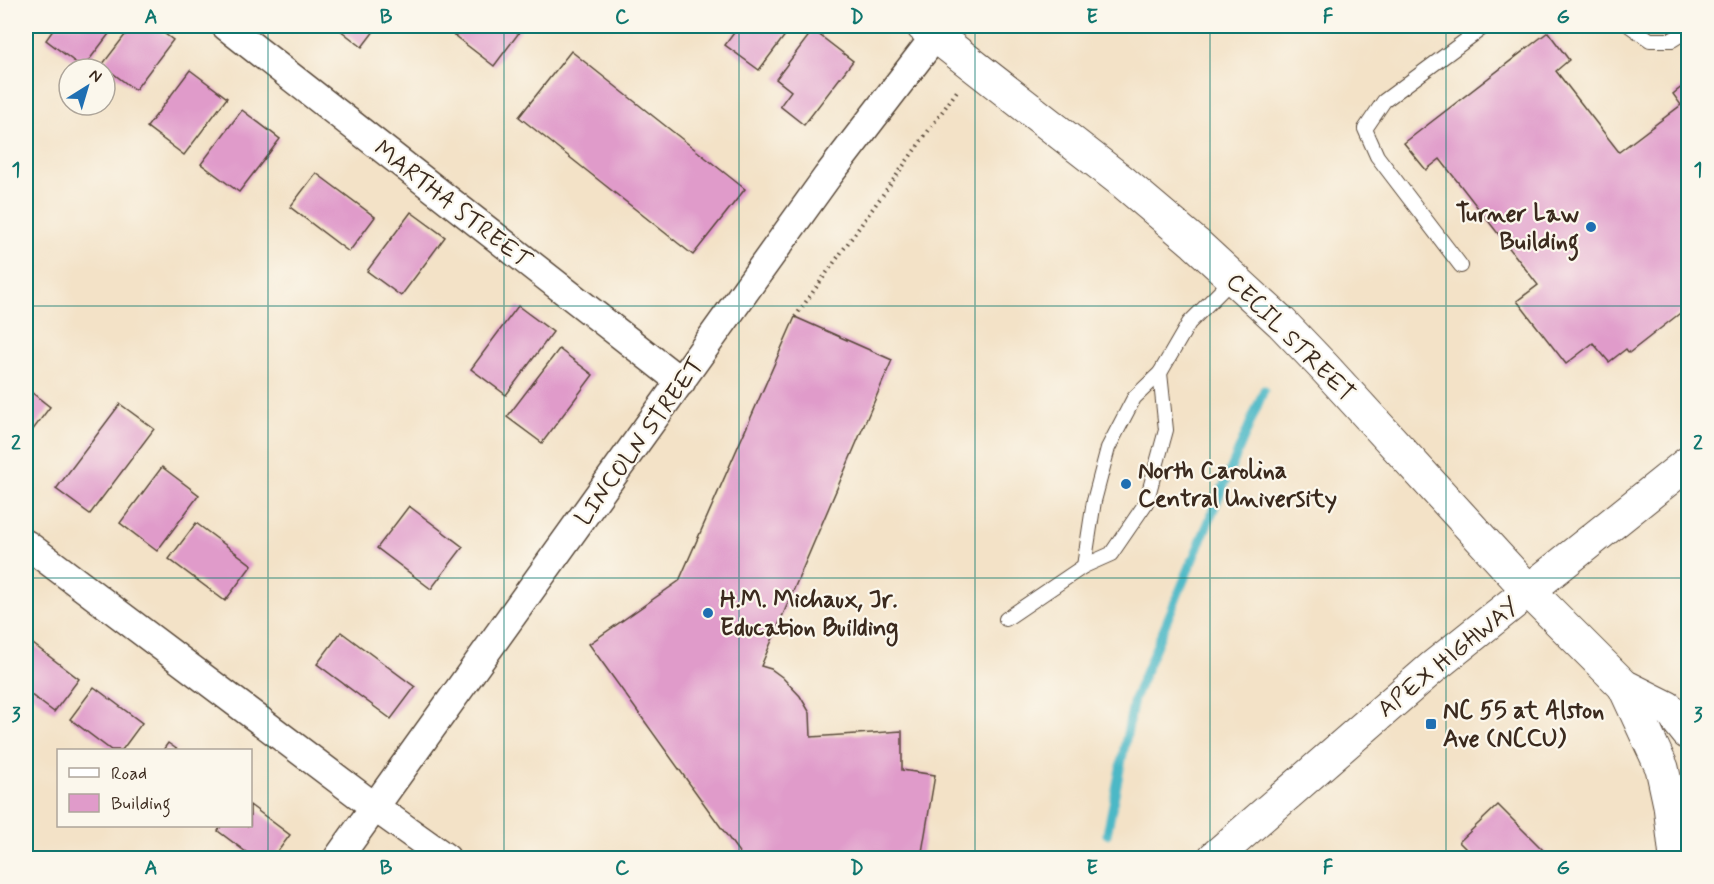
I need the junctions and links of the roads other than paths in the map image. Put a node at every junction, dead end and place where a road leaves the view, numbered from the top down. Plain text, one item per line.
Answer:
1 (226, 26) edge
2 (1485, 26) edge
3 (1630, 26) edge
4 (934, 29) edge
5 (1689, 30) edge
6 (1461, 266) dead end
7 (1233, 279) junction
8 (1160, 373) junction
9 (681, 382) junction
10 (1689, 463) edge
11 (26, 544) edge
12 (1084, 566) junction
13 (1529, 591) junction
14 (1006, 619) dead end
15 (1624, 686) junction
16 (1689, 733) edge
17 (376, 808) junction
18 (338, 858) edge
19 (446, 858) edge
20 (1214, 858) edge
21 (1676, 858) edge

1 - 9 street, MARTHA STREET
2 - 6 lane
3 - 5 lane
4 - 7 street, CECIL STREET
4 - 9 street, LINCOLN STREET
7 - 8 lane
7 - 13 street, CECIL STREET
8 - 12 lane
8 - 12 lane
9 - 17 street, LINCOLN STREET
10 - 13 street, APEX HIGHWAY
11 - 17 street
12 - 14 lane
13 - 15 street, CECIL STREET
13 - 20 street, APEX HIGHWAY
15 - 16 street, CECIL STREET
15 - 21 street, CECIL STREET
17 - 18 street, LINCOLN STREET
17 - 19 street

